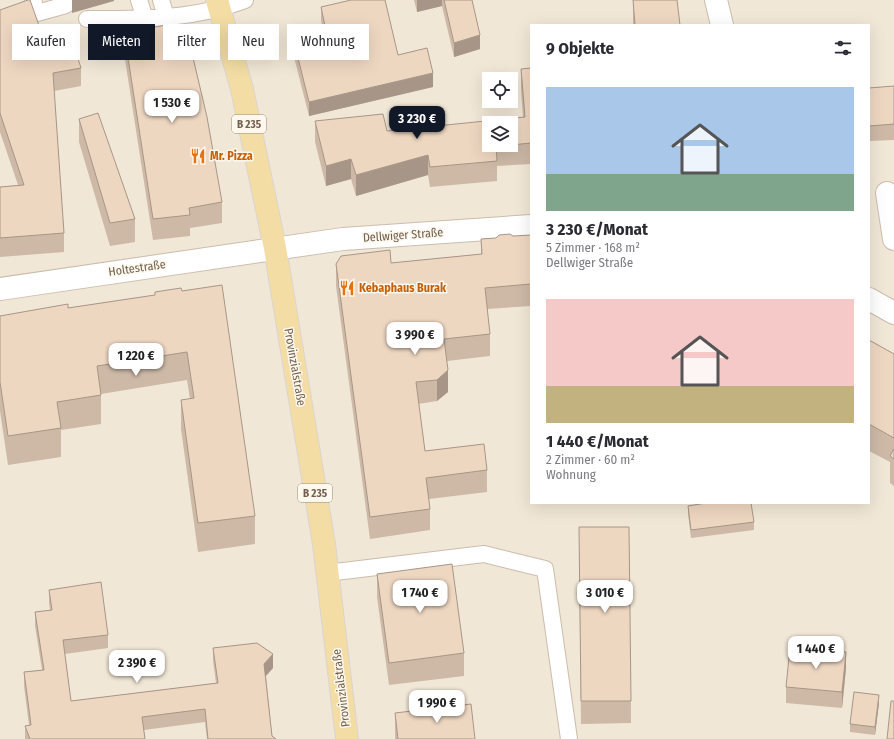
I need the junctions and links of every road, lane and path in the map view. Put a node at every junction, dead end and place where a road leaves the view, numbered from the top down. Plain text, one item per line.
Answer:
1 (33, 0) edge
2 (139, 0) edge
3 (161, 0) edge
4 (245, 0) edge
5 (716, 0) edge
6 (66, 4) dead end
7 (219, 5) edge
8 (166, 17) junction
9 (87, 19) dead end
10 (145, 19) junction
11 (722, 24) edge
12 (883, 194) edge
13 (530, 226) edge
14 (894, 239) edge
15 (275, 248) junction
16 (0, 289) edge
17 (870, 300) edge
18 (894, 313) edge
19 (327, 573) junction
20 (347, 739) edge
21 (569, 739) edge

1 - 6 lane
2 - 10 lane
3 - 8 lane
4 - 7 lane
5 - 11 street
7 - 8 lane
7 - 15 main road, Provinzialstraße / B 235
8 - 10 lane
9 - 10 lane
12 - 14 street
13 - 15 street, Dellwiger Straße
15 - 16 street, Holtestraße
15 - 19 main road, Provinzialstraße / B 235
17 - 18 street
19 - 20 main road, Provinzialstraße / B 235
19 - 21 lane

